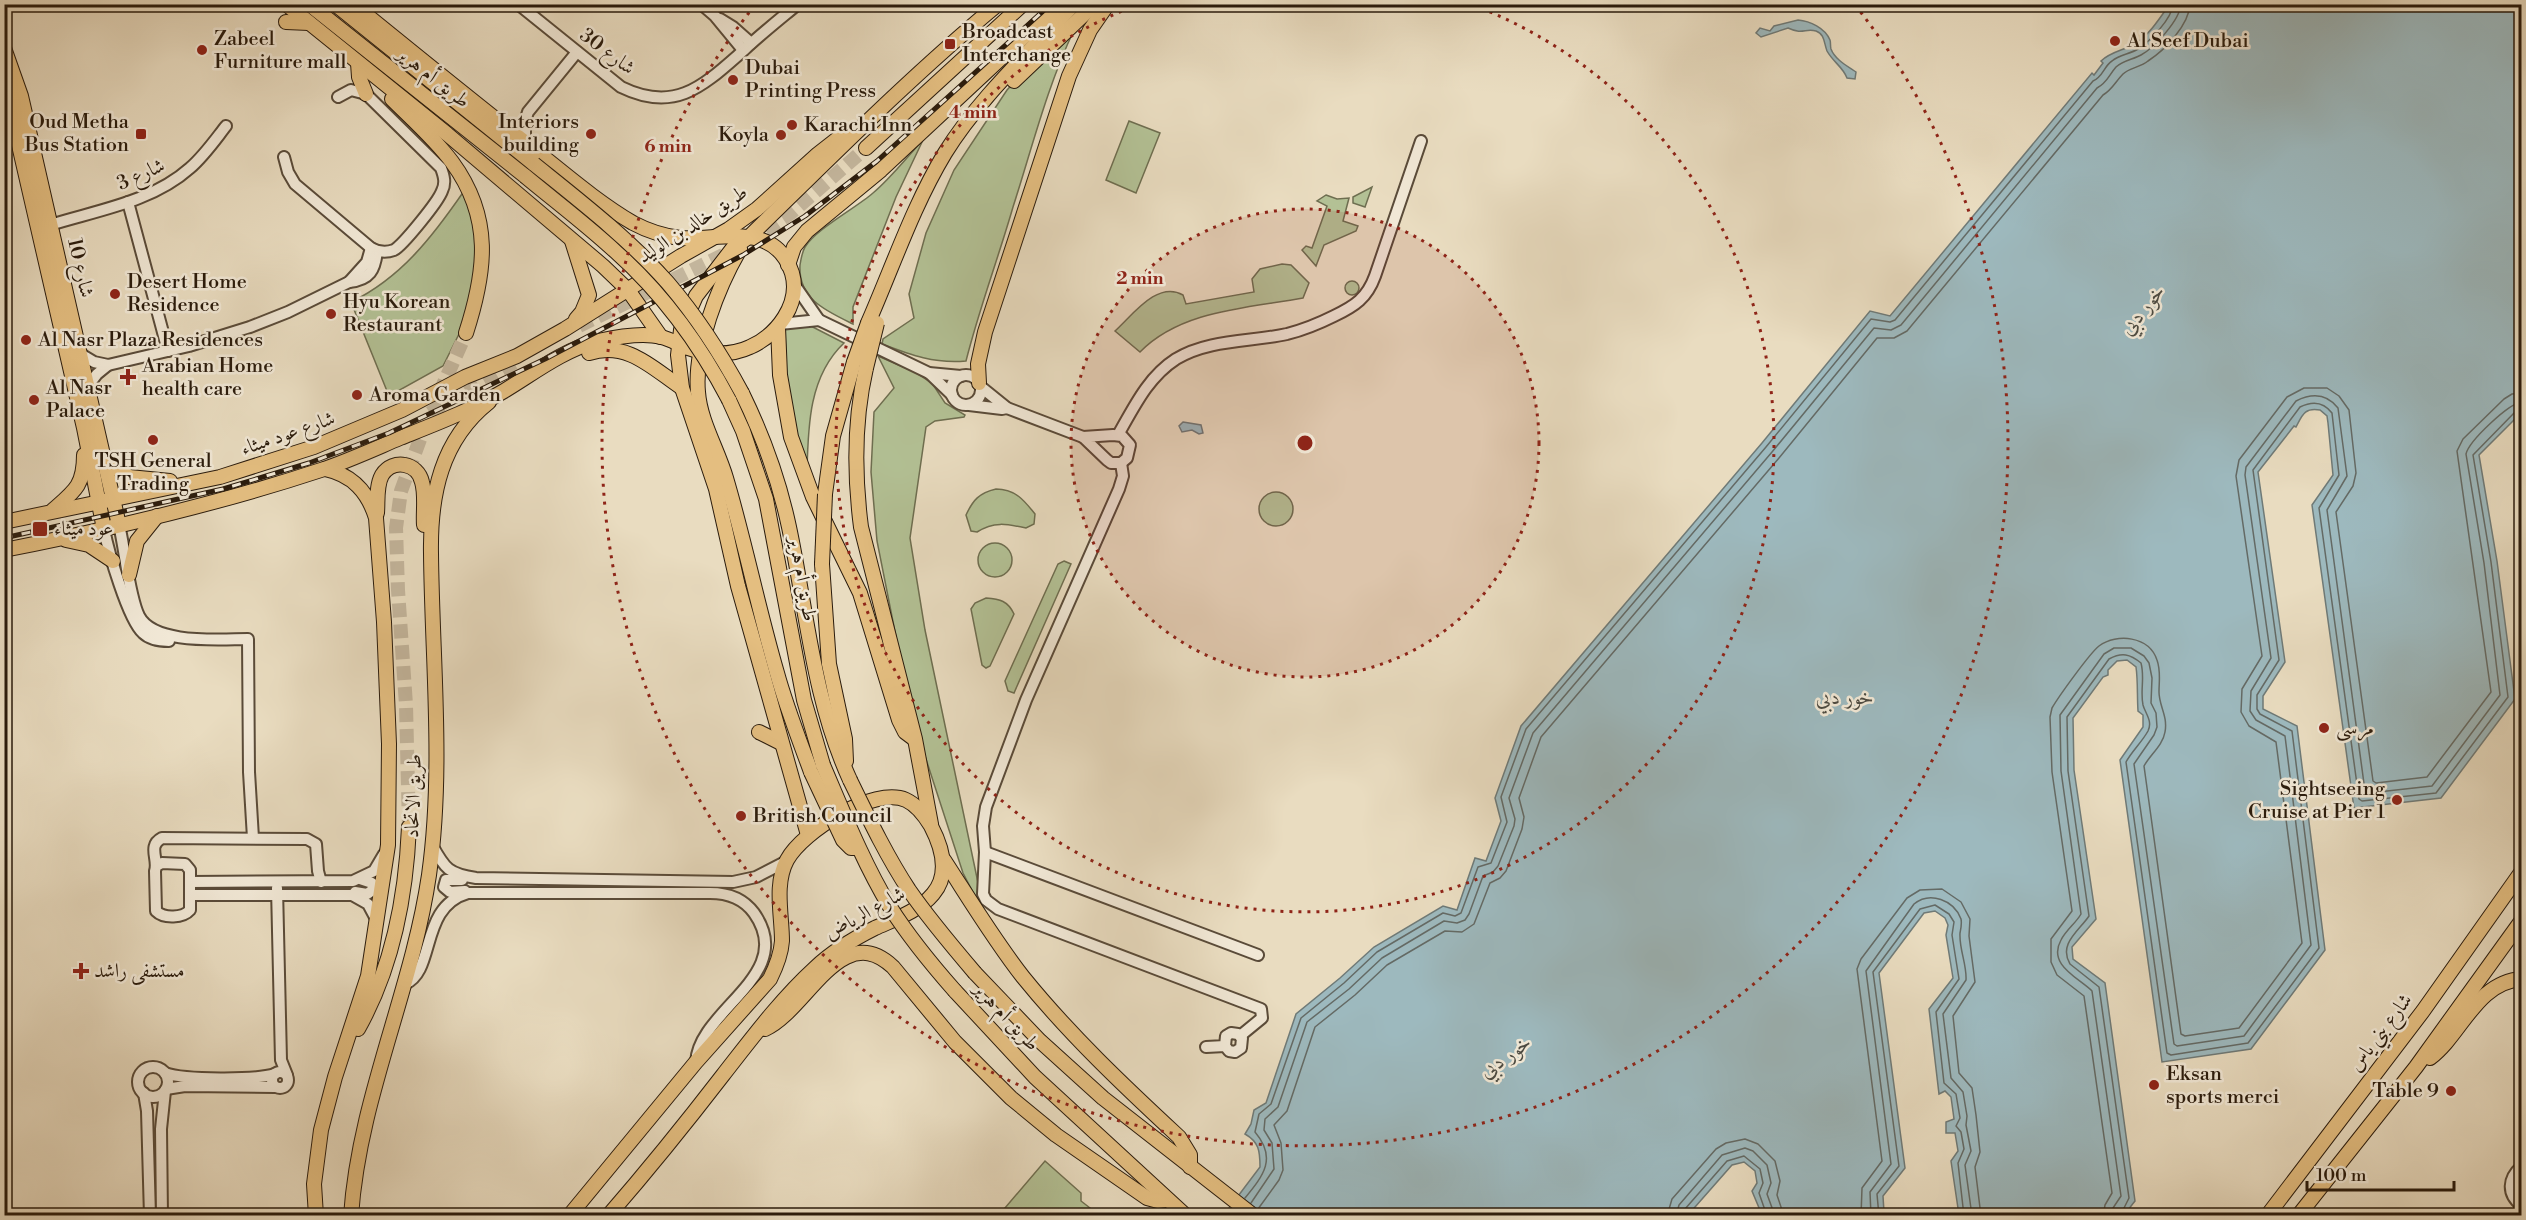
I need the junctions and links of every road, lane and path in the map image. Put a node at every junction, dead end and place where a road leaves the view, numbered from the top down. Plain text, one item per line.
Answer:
1 (286, 4) edge
2 (309, 4) edge
3 (335, 4) edge
4 (353, 4) edge
5 (518, 4) edge
6 (701, 4) edge
7 (798, 4) edge
8 (998, 4) edge
9 (1023, 4) edge
10 (1059, 4) edge
11 (1074, 4) edge
12 (1095, 4) edge
13 (1108, 4) edge
14 (286, 22) dead end
15 (309, 23) junction
16 (747, 47) junction
17 (4, 48) edge
18 (577, 52) junction
19 (358, 63) junction
20 (377, 78) junction
21 (4, 80) edge
22 (366, 94) junction
23 (338, 98) dead end
24 (977, 108) junction
25 (226, 126) dead end
26 (857, 130) junction
27 (1421, 141) dead end
28 (525, 142) junction
29 (866, 148) tunnel mouth
30 (284, 157) dead end
31 (128, 202) junction
32 (50, 225) junction
33 (714, 237) junction
34 (748, 238) junction
35 (572, 239) junction
36 (374, 249) junction
37 (788, 266) junction
38 (794, 284) junction
39 (628, 290) junction
40 (819, 320) junction
41 (779, 325) junction
42 (566, 329) junction
43 (466, 333) tunnel mouth
44 (661, 337) junction
45 (678, 344) junction
46 (168, 351) junction
47 (702, 352) junction
48 (79, 354) junction
49 (108, 365) junction
50 (860, 365) junction
51 (544, 366) junction
52 (929, 373) junction
53 (961, 376) junction
54 (980, 385) junction
55 (87, 387) junction
56 (681, 388) junction
57 (501, 393) junction
58 (952, 394) junction
59 (969, 405) junction
60 (1007, 408) junction
61 (84, 429) junction
62 (1118, 435) junction
63 (1083, 437) junction
64 (103, 458) junction
65 (1121, 463) junction
66 (325, 469) junction
67 (220, 477) junction
68 (106, 499) junction
69 (51, 511) junction
70 (158, 516) junction
71 (376, 518) junction
72 (4, 522) edge
73 (119, 525) junction
74 (104, 529) junction
75 (58, 540) junction
76 (4, 550) edge
77 (113, 561) junction
78 (129, 575) junction
79 (431, 575) junction
80 (193, 638) junction
81 (759, 732) dead end
82 (915, 740) junction
83 (781, 742) junction
84 (817, 768) junction
85 (847, 775) junction
86 (931, 826) junction
87 (409, 827) tunnel mouth
88 (808, 835) junction
89 (253, 838) junction
90 (388, 845) junction
91 (432, 845) junction
92 (985, 852) junction
93 (787, 860) junction
94 (944, 861) junction
95 (156, 866) junction
96 (2522, 871) edge
97 (476, 878) junction
98 (360, 879) junction
99 (190, 882) junction
100 (276, 882) junction
101 (321, 882) junction
102 (474, 892) junction
103 (344, 894) junction
104 (191, 895) junction
105 (277, 895) junction
106 (2522, 920) edge
107 (377, 921) junction
108 (1258, 955) dead end
109 (2522, 980) edge
110 (405, 984) junction
111 (757, 1032) junction
112 (1206, 1047) dead end
113 (345, 1051) junction
114 (696, 1062) junction
115 (2416, 1067) junction
116 (165, 1073) junction
117 (279, 1074) junction
118 (165, 1090) junction
119 (144, 1093) junction
120 (2522, 1166) edge
121 (1190, 1167) junction
122 (2522, 1172) edge
123 (314, 1184) junction
124 (2318, 1189) junction
125 (2522, 1198) edge
126 (1166, 1200) junction
127 (2522, 1206) edge
128 (150, 1215) edge
129 (162, 1215) edge
130 (309, 1215) edge
131 (316, 1215) edge
132 (351, 1215) edge
133 (569, 1215) edge
134 (608, 1215) edge
135 (1186, 1215) edge
136 (1254, 1215) edge
137 (2267, 1215) edge
138 (2298, 1215) edge
139 (2306, 1215) edge

1 - 15 main road
2 - 84 main road, طريق أم هرير, bridge
3 - 85 main road, طريق أم هرير, bridge
4 - 28 main road
5 - 18 street, شارع 30
6 - 16 street
7 - 16 street, شارع 30
8 - 26 main road, طريق خالد بن الوليد
9 - 29 main road
10 - 37 main road
11 - 24 main road
12 - 24 main road
13 - 54 main road
14 - 15 main road
15 - 19 main road
16 - 18 street, شارع 30
17 - 32 main road, شارع 10
18 - 28 street
19 - 20 main road
19 - 22 main road
20 - 35 main road
20 - 43 main road
21 - 61 main road, شارع 10
22 - 23 street
22 - 36 street
24 - 50 main road, bridge
25 - 31 street, شارع 3
26 - 33 main road, طريق خالد بن الوليد
26 - 34 main road
27 - 62 street
28 - 33 main road
30 - 36 street
31 - 32 street, شارع 3
31 - 46 street
32 - 48 main road, شارع 10
33 - 34 main road
33 - 39 main road, طريق خالد بن الوليد
34 - 37 main road
34 - 45 main road
34 - 47 main road
35 - 39 main road
35 - 42 main road
36 - 46 street
37 - 38 main road
38 - 40 street
38 - 41 main road
39 - 42 main road, طريق خالد بن الوليد
39 - 44 main road
40 - 41 street
40 - 52 street
41 - 47 main road
41 - 82 main road
42 - 67 main road, شارع عود ميثاء
44 - 45 main road
44 - 51 main road
45 - 47 main road
45 - 56 main road
46 - 49 street
47 - 84 main road
48 - 49 street
48 - 55 main road, شارع 10
49 - 55 street
50 - 82 main road
50 - 85 main road, bridge
51 - 56 main road
51 - 57 main road
52 - 53 street
52 - 58 street
53 - 54 street
53 - 58 street
54 - 59 street
54 - 60 street
55 - 64 main road, شارع 10
56 - 83 main road
57 - 66 main road
57 - 79 main road, طريق الاتحاد
58 - 59 street
59 - 60 street
60 - 63 street
61 - 68 main road, شارع 10
61 - 69 main road
62 - 63 street
62 - 65 street
63 - 65 street
64 - 67 main road
64 - 68 main road, شارع 10
65 - 92 street
66 - 70 main road
66 - 71 main road, طريق الاتحاد
67 - 68 main road, شارع عود ميثاء
68 - 69 main road, شارع عود ميثاء
68 - 73 main road
68 - 74 main road
69 - 72 main road, شارع عود ميثاء
70 - 73 main road
70 - 78 main road
71 - 79 main road
71 - 90 main road, طريق الاتحاد
73 - 74 main road
73 - 78 street
74 - 75 main road
74 - 77 street
75 - 76 main road
75 - 77 main road
77 - 80 street
78 - 80 street
79 - 91 main road, طريق الاتحاد
80 - 89 street
81 - 83 main road
82 - 86 main road
83 - 88 main road
84 - 126 main road, طريق أم هرير, bridge
85 - 121 main road, طريق أم هرير, bridge
86 - 88 main road
86 - 94 main road
87 - 113 main road
88 - 93 main road
89 - 95 street
89 - 101 street
90 - 98 street
90 - 107 main road, طريق الاتحاد
91 - 97 street
91 - 110 main road, طريق الاتحاد
92 - 108 street
92 - 112 street
93 - 97 street
93 - 114 main road
94 - 111 main road, شارع الرياض
94 - 121 main road
95 - 99 street
95 - 104 street
96 - 137 main road, شارع بني ياس
97 - 102 street
98 - 101 street
98 - 103 street
99 - 100 street
99 - 104 street
100 - 101 street
100 - 105 street
102 - 110 street
102 - 114 street
103 - 105 street
103 - 107 street
104 - 105 street
105 - 117 street
106 - 115 main road
107 - 113 main road, طريق الاتحاد
109 - 115 main road
110 - 132 main road, طريق الاتحاد
111 - 126 main road
111 - 134 main road, شارع الرياض
113 - 123 main road, طريق الاتحاد
114 - 133 main road
115 - 124 main road
116 - 117 street
116 - 118 street
116 - 119 street
117 - 118 street
118 - 119 street
118 - 129 street
119 - 128 street
120 - 127 street
121 - 136 main road, طريق أم هرير
122 - 125 street
123 - 130 main road
123 - 131 main road, طريق الاتحاد
124 - 138 main road
124 - 139 street
126 - 135 main road, طريق أم هرير

